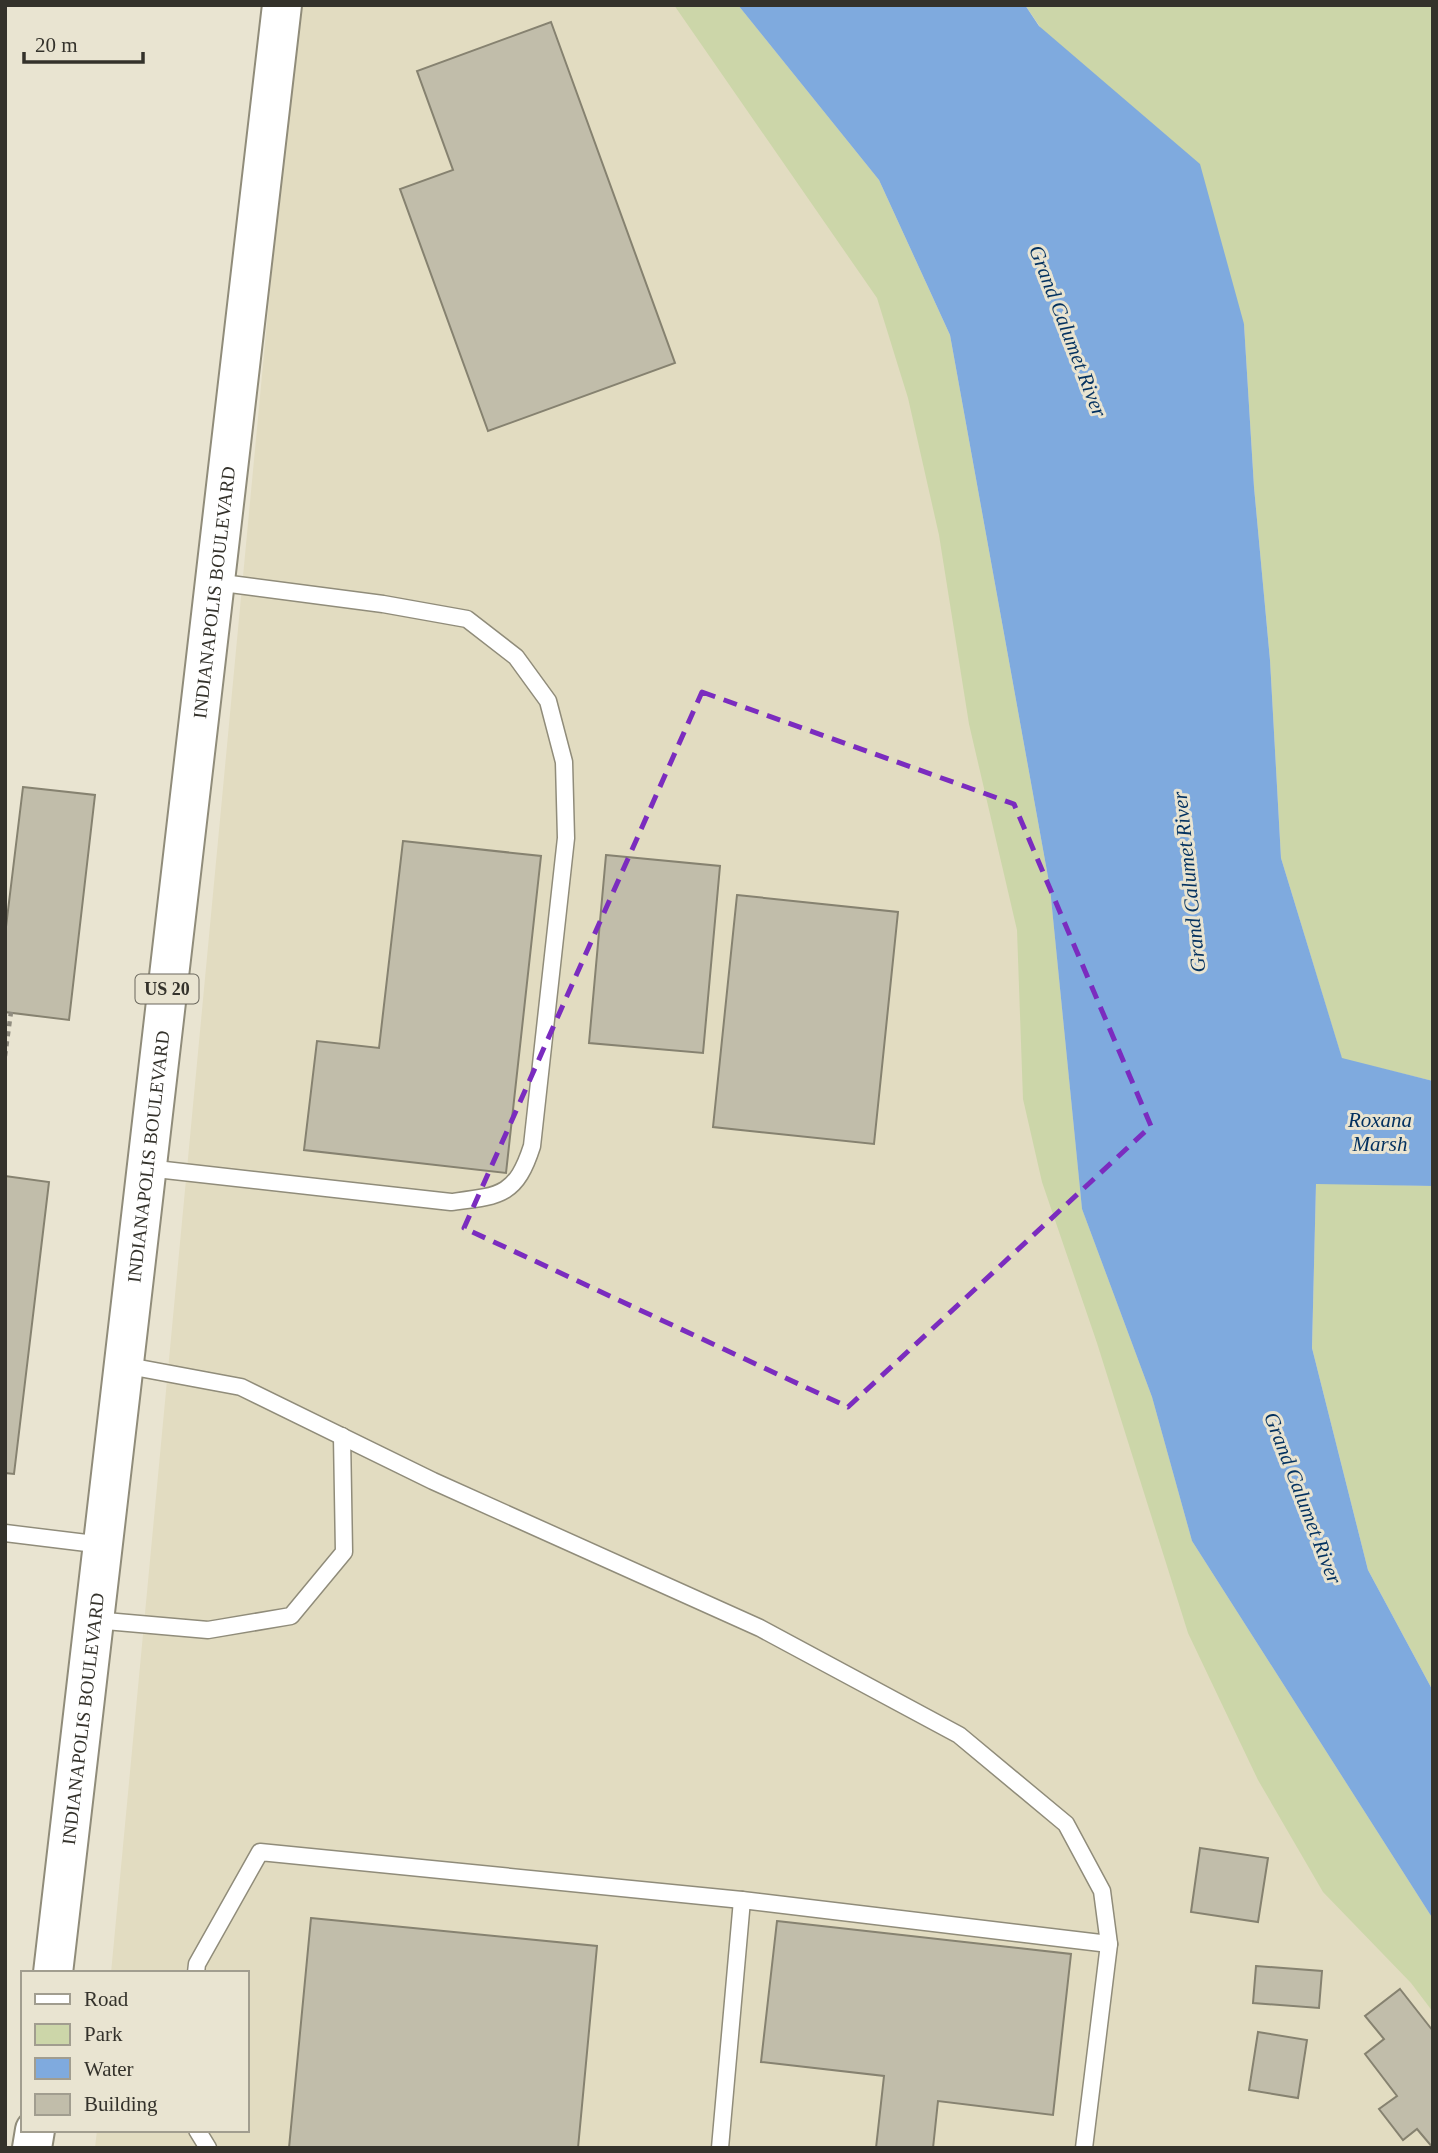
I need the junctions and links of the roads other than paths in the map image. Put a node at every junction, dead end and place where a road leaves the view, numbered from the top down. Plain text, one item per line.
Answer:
1 (282, 5) edge
2 (215, 582) junction
3 (147, 1168) junction
4 (123, 1366) junction
5 (342, 1436) junction
6 (5, 1533) edge
7 (103, 1545) junction
8 (94, 1620) junction
9 (742, 1900) junction
10 (1109, 1944) junction
11 (53, 1971) edge
12 (196, 1971) edge
13 (198, 2132) edge
14 (208, 2148) edge
15 (720, 2148) edge
16 (1084, 2148) edge

1 - 2 main road, INDIANAPOLIS BOULEVARD / US 20
2 - 3 main road, INDIANAPOLIS BOULEVARD / US 20
2 - 3 lane
3 - 4 main road, INDIANAPOLIS BOULEVARD / US 20
4 - 5 lane
4 - 7 main road, INDIANAPOLIS BOULEVARD / US 20
5 - 8 lane
5 - 10 lane
6 - 7 lane
7 - 8 main road, INDIANAPOLIS BOULEVARD / US 20
8 - 11 main road, INDIANAPOLIS BOULEVARD / US 20
9 - 10 lane
9 - 12 lane
9 - 15 lane
10 - 16 lane
13 - 14 lane

